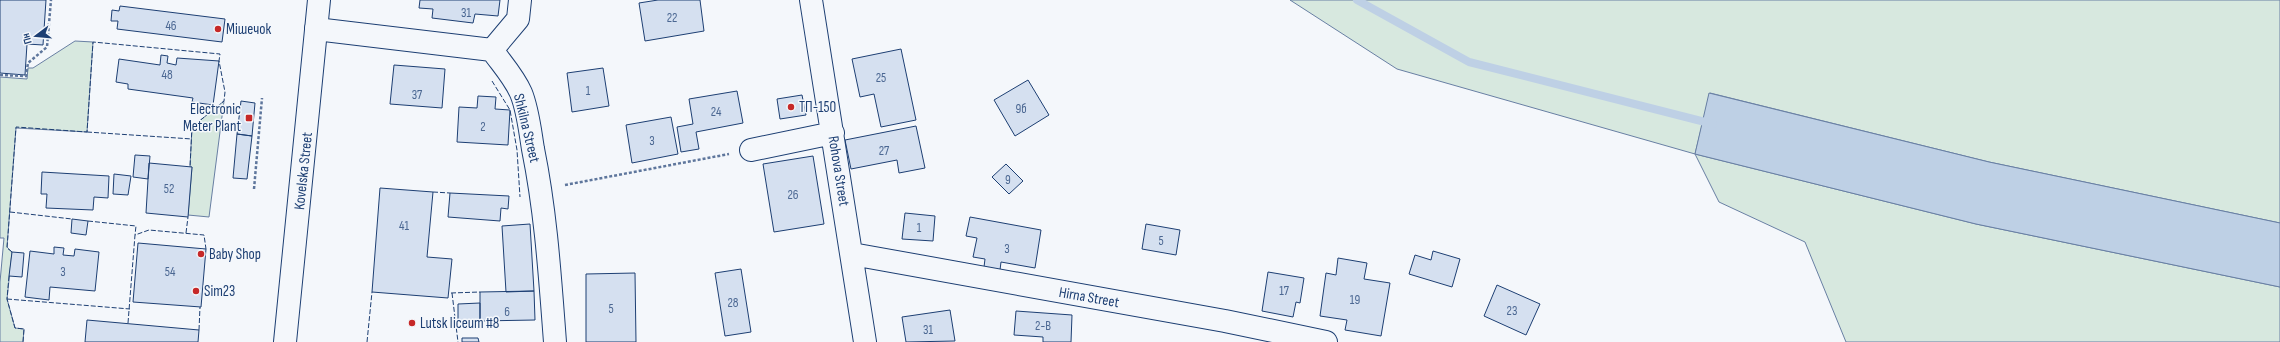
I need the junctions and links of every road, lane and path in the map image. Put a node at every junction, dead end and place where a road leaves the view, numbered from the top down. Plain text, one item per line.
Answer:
1 (51, 0) edge
2 (319, 0) edge
3 (520, 0) edge
4 (811, 0) edge
5 (316, 29) junction
6 (492, 50) junction
7 (0, 75) edge
8 (262, 98) dead end
9 (833, 133) junction
10 (751, 150) joint
11 (254, 189) dead end
12 (541, 190) junction
13 (852, 254) junction
14 (285, 342) edge
15 (555, 342) edge
16 (865, 342) edge
17 (1326, 342) edge

1 - 7 path
2 - 5 street, Kovelska Street
3 - 6 street
4 - 9 street, Rohova Street
5 - 6 street
5 - 14 street, Kovelska Street
6 - 12 street, Shkilna Street
8 - 11 path
9 - 10 street
9 - 13 street, Rohova Street
10 - 12 path
12 - 15 street, Shkilna Street
13 - 16 street, Rohova Street
13 - 17 street, Hirna Street

